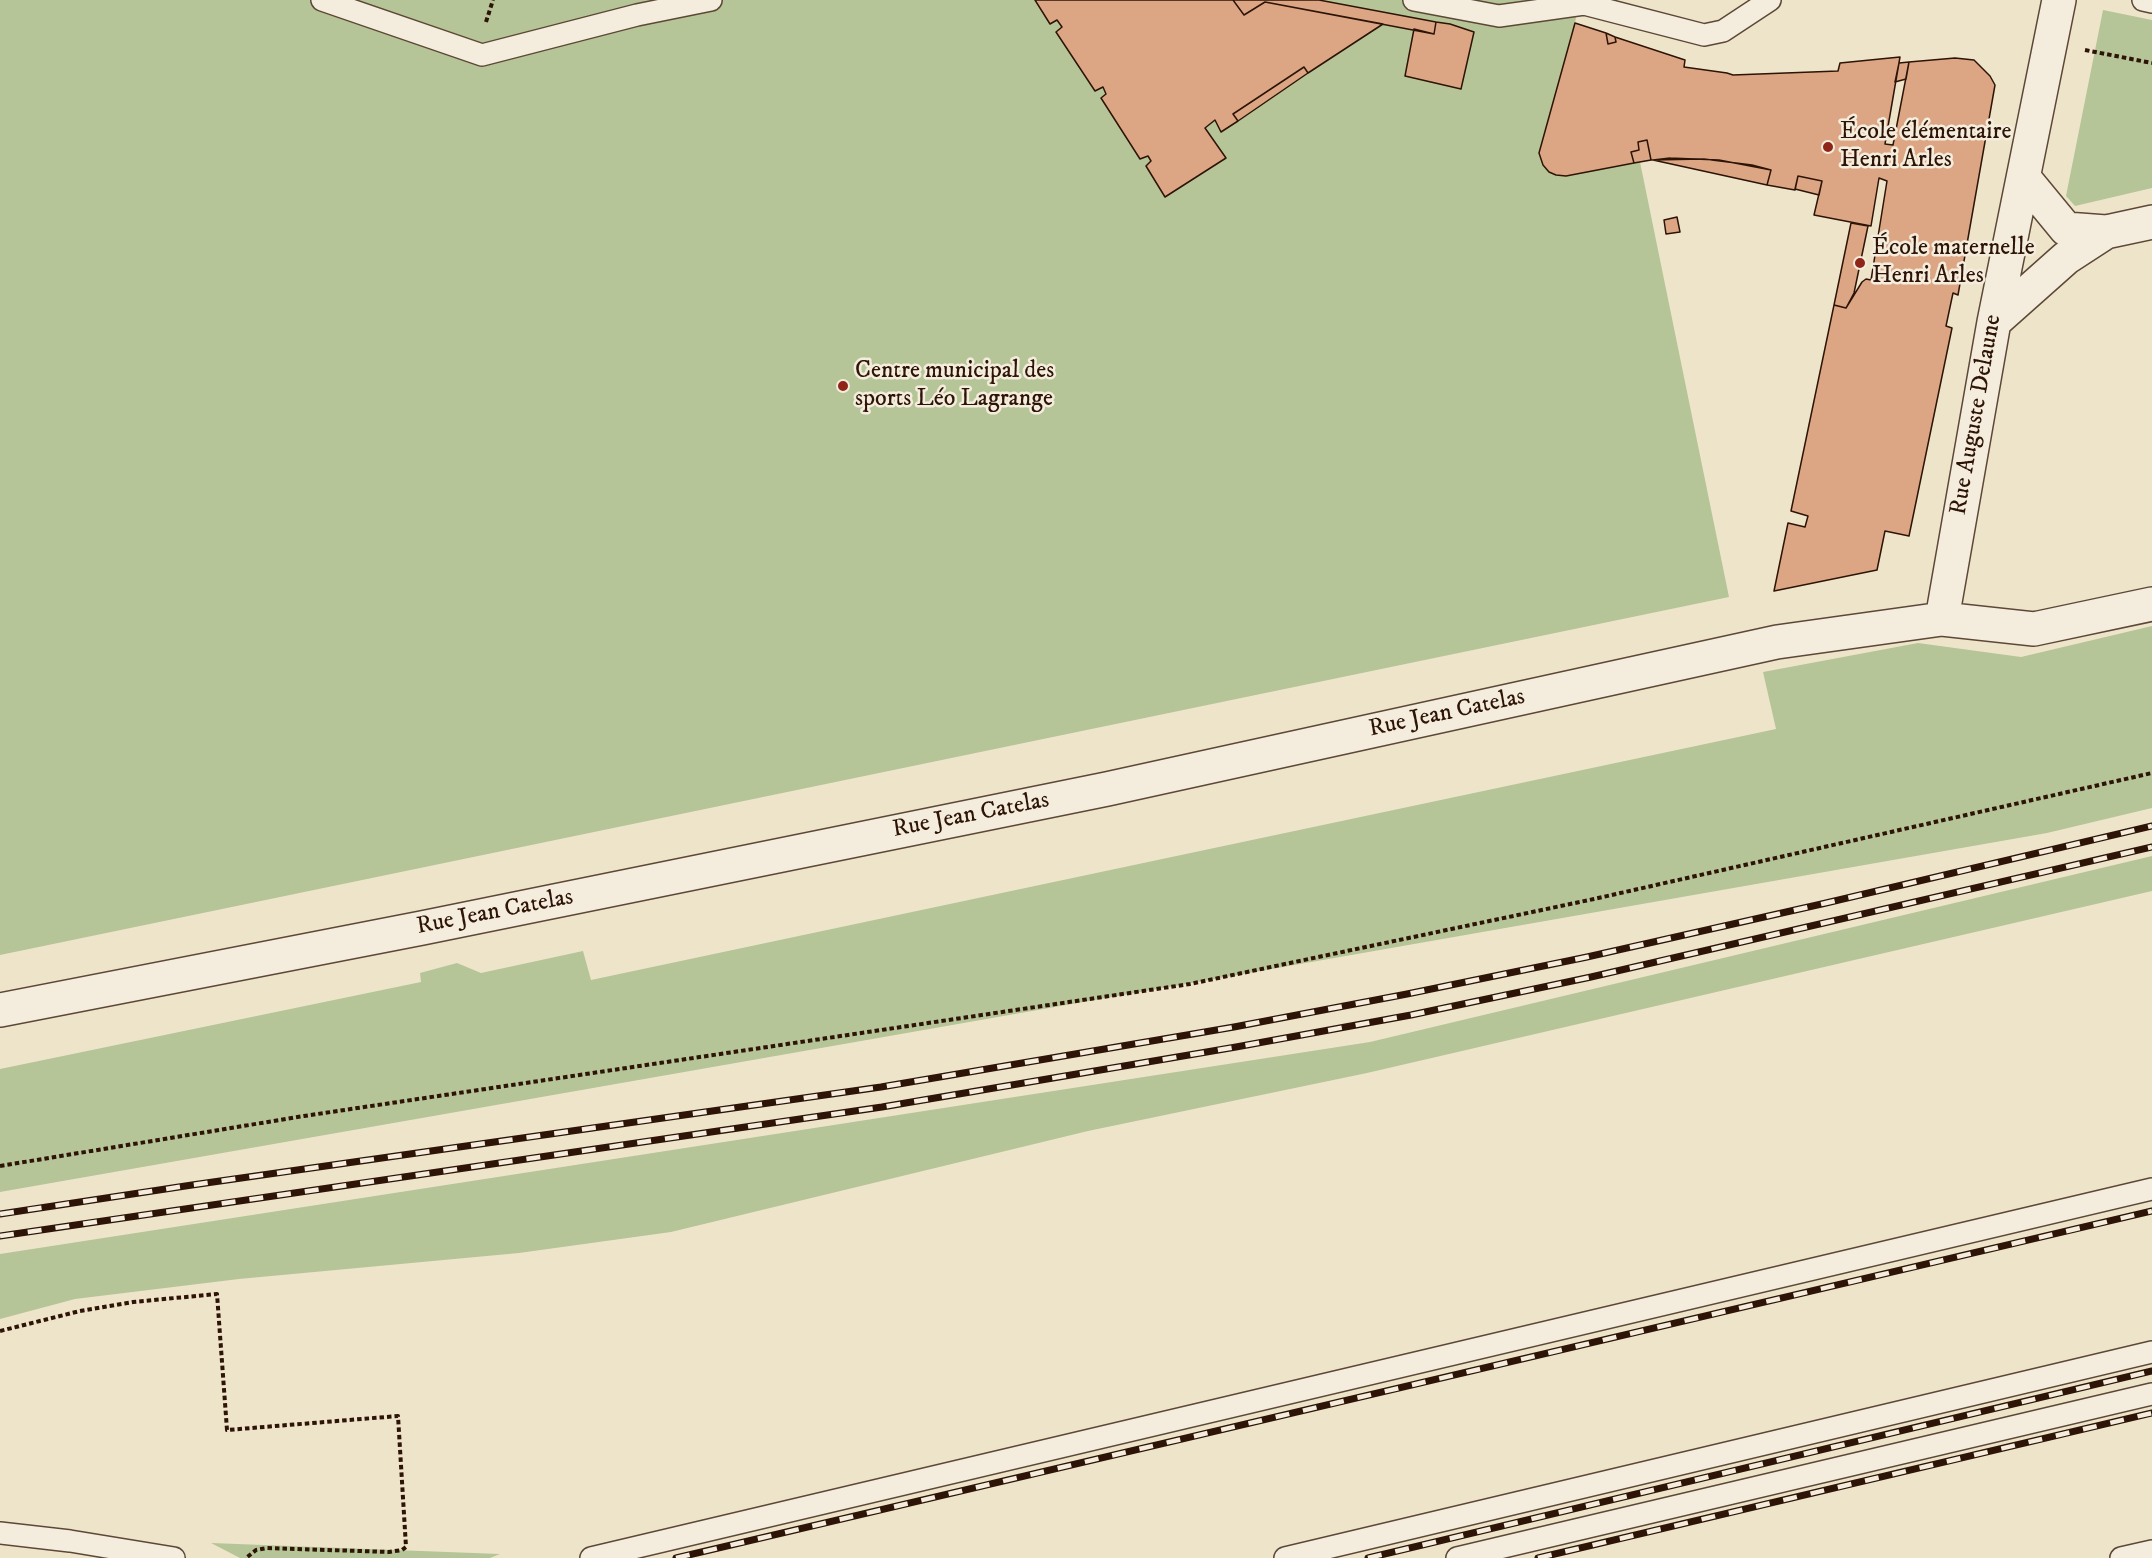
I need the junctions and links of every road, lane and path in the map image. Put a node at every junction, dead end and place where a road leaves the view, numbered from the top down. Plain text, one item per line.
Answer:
1 (322, 0) edge
2 (711, 0) edge
3 (1414, 0) edge
4 (1770, 0) edge
5 (2059, 0) edge
6 (2143, 0) edge
7 (2152, 2) edge
8 (640, 8) edge
9 (2077, 48) dead end
10 (2152, 63) edge
11 (2024, 178) junction
12 (2152, 222) edge
13 (2106, 232) junction
14 (1994, 322) junction
15 (2152, 604) edge
16 (1942, 619) junction
17 (2152, 773) edge
18 (0, 1010) edge
19 (0, 1166) edge
20 (2152, 1190) edge
21 (0, 1331) edge
22 (2152, 1352) edge
23 (2152, 1394) edge
24 (0, 1533) edge
25 (2152, 1551) edge
26 (174, 1558) edge
27 (246, 1558) edge
28 (591, 1558) edge
29 (1285, 1558) edge
30 (1457, 1558) edge
31 (2121, 1558) edge

1 - 8 lane
2 - 8 lane
3 - 4 lane
5 - 11 street, Rue Auguste Delaune
6 - 7 lane
9 - 10 path
11 - 13 street
11 - 14 street, Rue Auguste Delaune
12 - 13 street
13 - 14 street
14 - 16 street, Rue Auguste Delaune
15 - 16 street, Rue Jean Catelas
16 - 18 street, Rue Jean Catelas
17 - 19 path
20 - 28 lane
21 - 27 path
22 - 29 lane
23 - 30 lane
24 - 26 lane
25 - 31 lane

